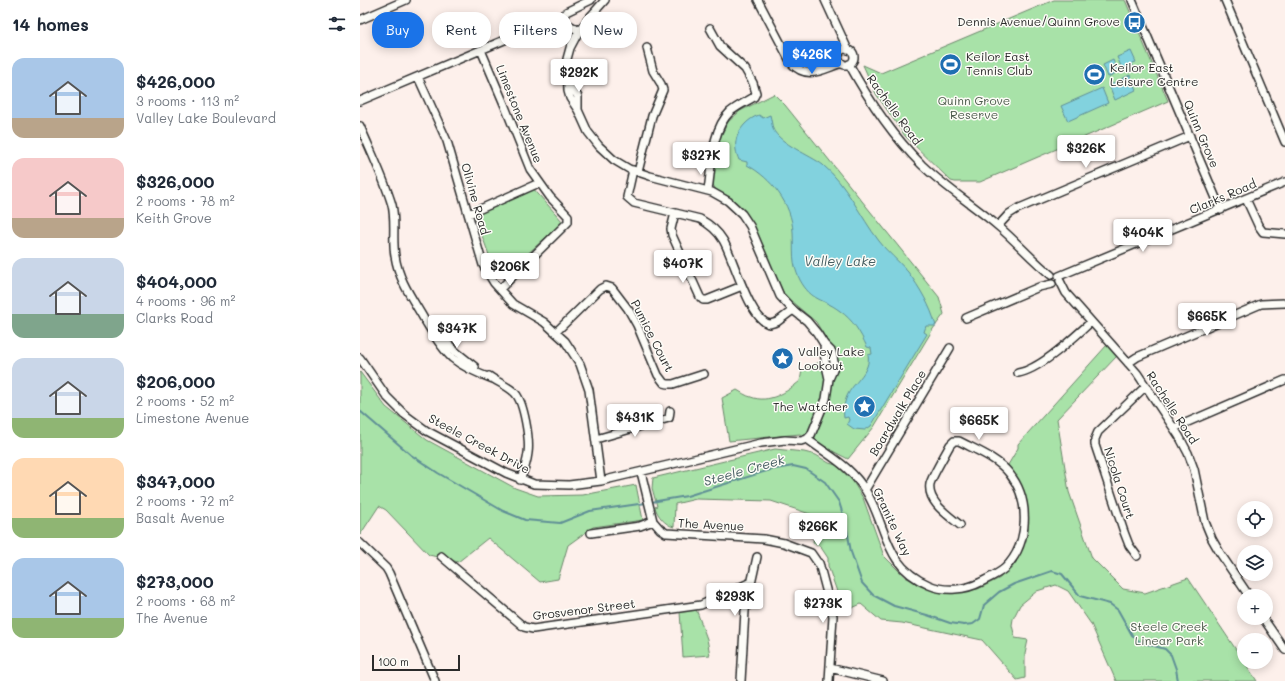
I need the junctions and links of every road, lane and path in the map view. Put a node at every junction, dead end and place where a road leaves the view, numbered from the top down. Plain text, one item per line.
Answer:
1 (406, 0) edge
2 (591, 0) edge
3 (605, 0) edge
4 (758, 0) edge
5 (825, 0) edge
6 (1132, 0) edge
7 (1225, 0) edge
8 (566, 12) edge
9 (594, 12) edge
10 (360, 20) edge
11 (572, 27) edge
12 (710, 28) dead end
13 (580, 31) joint
14 (839, 31) junction
15 (499, 42) edge
16 (647, 48) dead end
17 (481, 50) junction
18 (848, 50) junction
19 (839, 54) junction
20 (845, 64) junction
21 (812, 69) junction
22 (418, 77) junction
23 (360, 101) edge
24 (360, 126) edge
25 (1190, 136) junction
26 (1285, 142) edge
27 (635, 171) junction
28 (1285, 182) edge
29 (539, 183) junction
30 (708, 190) junction
31 (1246, 199) junction
32 (1221, 210) junction
33 (675, 213) junction
34 (468, 214) junction
35 (998, 226) junction
36 (1285, 234) edge
37 (1055, 280) junction
38 (742, 286) junction
39 (500, 290) junction
40 (1285, 304) edge
41 (793, 310) junction
42 (966, 318) dead end
43 (1091, 322) junction
44 (556, 332) junction
45 (950, 348) dead end
46 (360, 358) edge
47 (1128, 363) junction
48 (1018, 373) dead end
49 (704, 374) dead end
50 (1285, 380) edge
51 (1146, 386) junction
52 (670, 411) dead end
53 (1174, 428) junction
54 (596, 439) junction
55 (807, 439) junction
56 (641, 472) junction
57 (520, 480) junction
58 (601, 481) junction
59 (865, 490) junction
60 (653, 521) junction
61 (960, 525) dead end
62 (592, 533) dead end
63 (360, 543) edge
64 (441, 556) dead end
65 (1137, 556) dead end
66 (756, 557) dead end
67 (751, 582) junction
68 (1244, 589) edge
69 (1269, 625) edge
70 (1285, 650) edge
71 (830, 668) junction
72 (435, 681) edge
73 (741, 681) edge
74 (829, 681) edge
75 (883, 681) edge

1 - 10 street
2 - 8 street
3 - 9 street
4 - 21 street
5 - 14 street
6 - 25 street, Quinn Grove
7 - 26 street
11 - 13 street
12 - 30 street
13 - 27 street
14 - 18 street
14 - 19 street
15 - 17 street
16 - 27 street
17 - 22 street
17 - 29 street, Limestone Avenue
18 - 19 street
18 - 20 street
19 - 20 street
19 - 21 street
20 - 21 street
20 - 35 street, Rachelle Road
22 - 23 street
22 - 34 street, Olivine Road
24 - 57 street
25 - 32 street, Quinn Grove
25 - 35 street
27 - 30 street
27 - 33 street
28 - 31 street, Clarks Road
29 - 34 street
29 - 39 street, Limestone Avenue
30 - 41 street
31 - 32 street, Clarks Road
31 - 36 street
32 - 37 street, Clarks Road
33 - 38 street
33 - 38 street
34 - 39 street, Olivine Road
35 - 37 street, Rachelle Road
37 - 42 street, Clarks Road
37 - 43 street, Rachelle Road
38 - 41 street
39 - 44 street, Olivine Road
40 - 47 street
41 - 55 street
43 - 47 street, Rachelle Road
43 - 48 street
44 - 49 street, Pumice Court
44 - 54 street, Olivine Road
45 - 59 street, Boardwalk Place
46 - 57 street, Steele Creek Drive
47 - 51 street, Rachelle Road
50 - 53 street
51 - 53 street, Rachelle Road
51 - 65 street, Nicola Court
52 - 54 street
53 - 68 street, Rachelle Road
54 - 58 street, Olivine Road
55 - 56 street, Steele Creek Drive
55 - 59 street, Granite Way
56 - 58 street, Steele Creek Drive
56 - 60 street
57 - 58 street, Steele Creek Drive
59 - 61 street, Granite Way
60 - 62 street
60 - 71 street, The Avenue
63 - 72 street
64 - 67 street, Grosvenor Street
66 - 67 street
67 - 73 street
69 - 70 street
71 - 74 street, The Avenue
71 - 75 street

